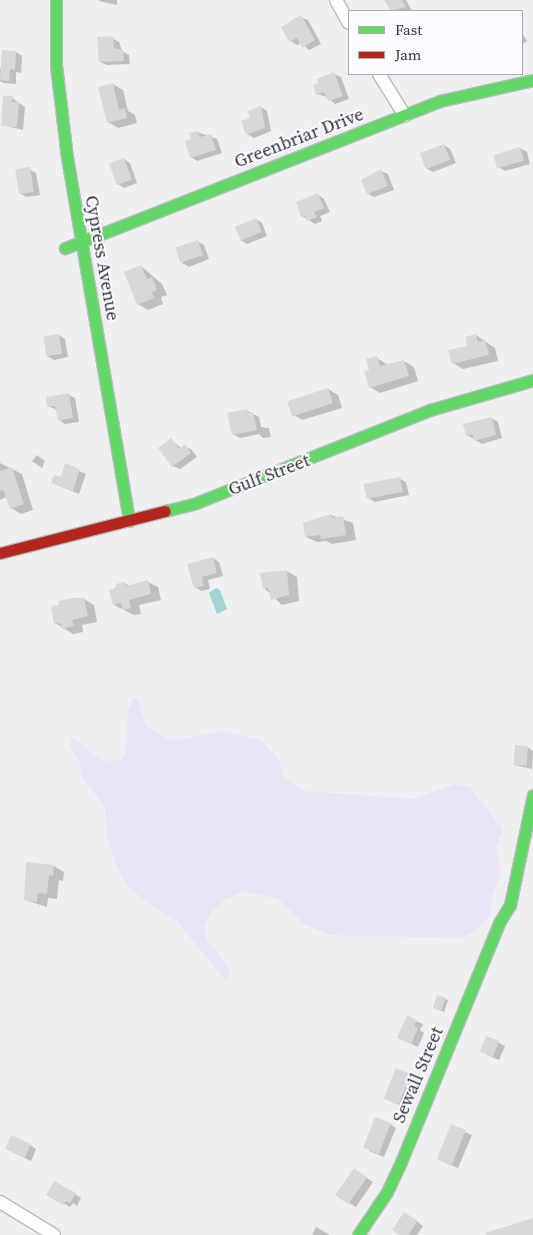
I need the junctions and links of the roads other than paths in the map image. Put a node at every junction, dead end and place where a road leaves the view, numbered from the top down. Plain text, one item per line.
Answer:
1 (56, 0) edge
2 (336, 0) edge
3 (348, 22) edge
4 (380, 75) edge
5 (533, 80) edge
6 (405, 116) junction
7 (81, 241) junction
8 (65, 248) dead end
9 (533, 380) edge
10 (129, 521) junction
11 (0, 554) edge
12 (533, 795) edge
13 (0, 1202) edge
14 (54, 1235) edge
15 (358, 1235) edge

1 - 7 street, Cypress Avenue
2 - 3 street
4 - 6 street
5 - 6 street, Greenbriar Drive
6 - 7 street, Greenbriar Drive
7 - 8 street, Greenbriar Drive
7 - 10 street, Cypress Avenue
9 - 10 street, Gulf Street
10 - 11 street, Gulf Street
12 - 15 street, Sewall Street
13 - 14 street

